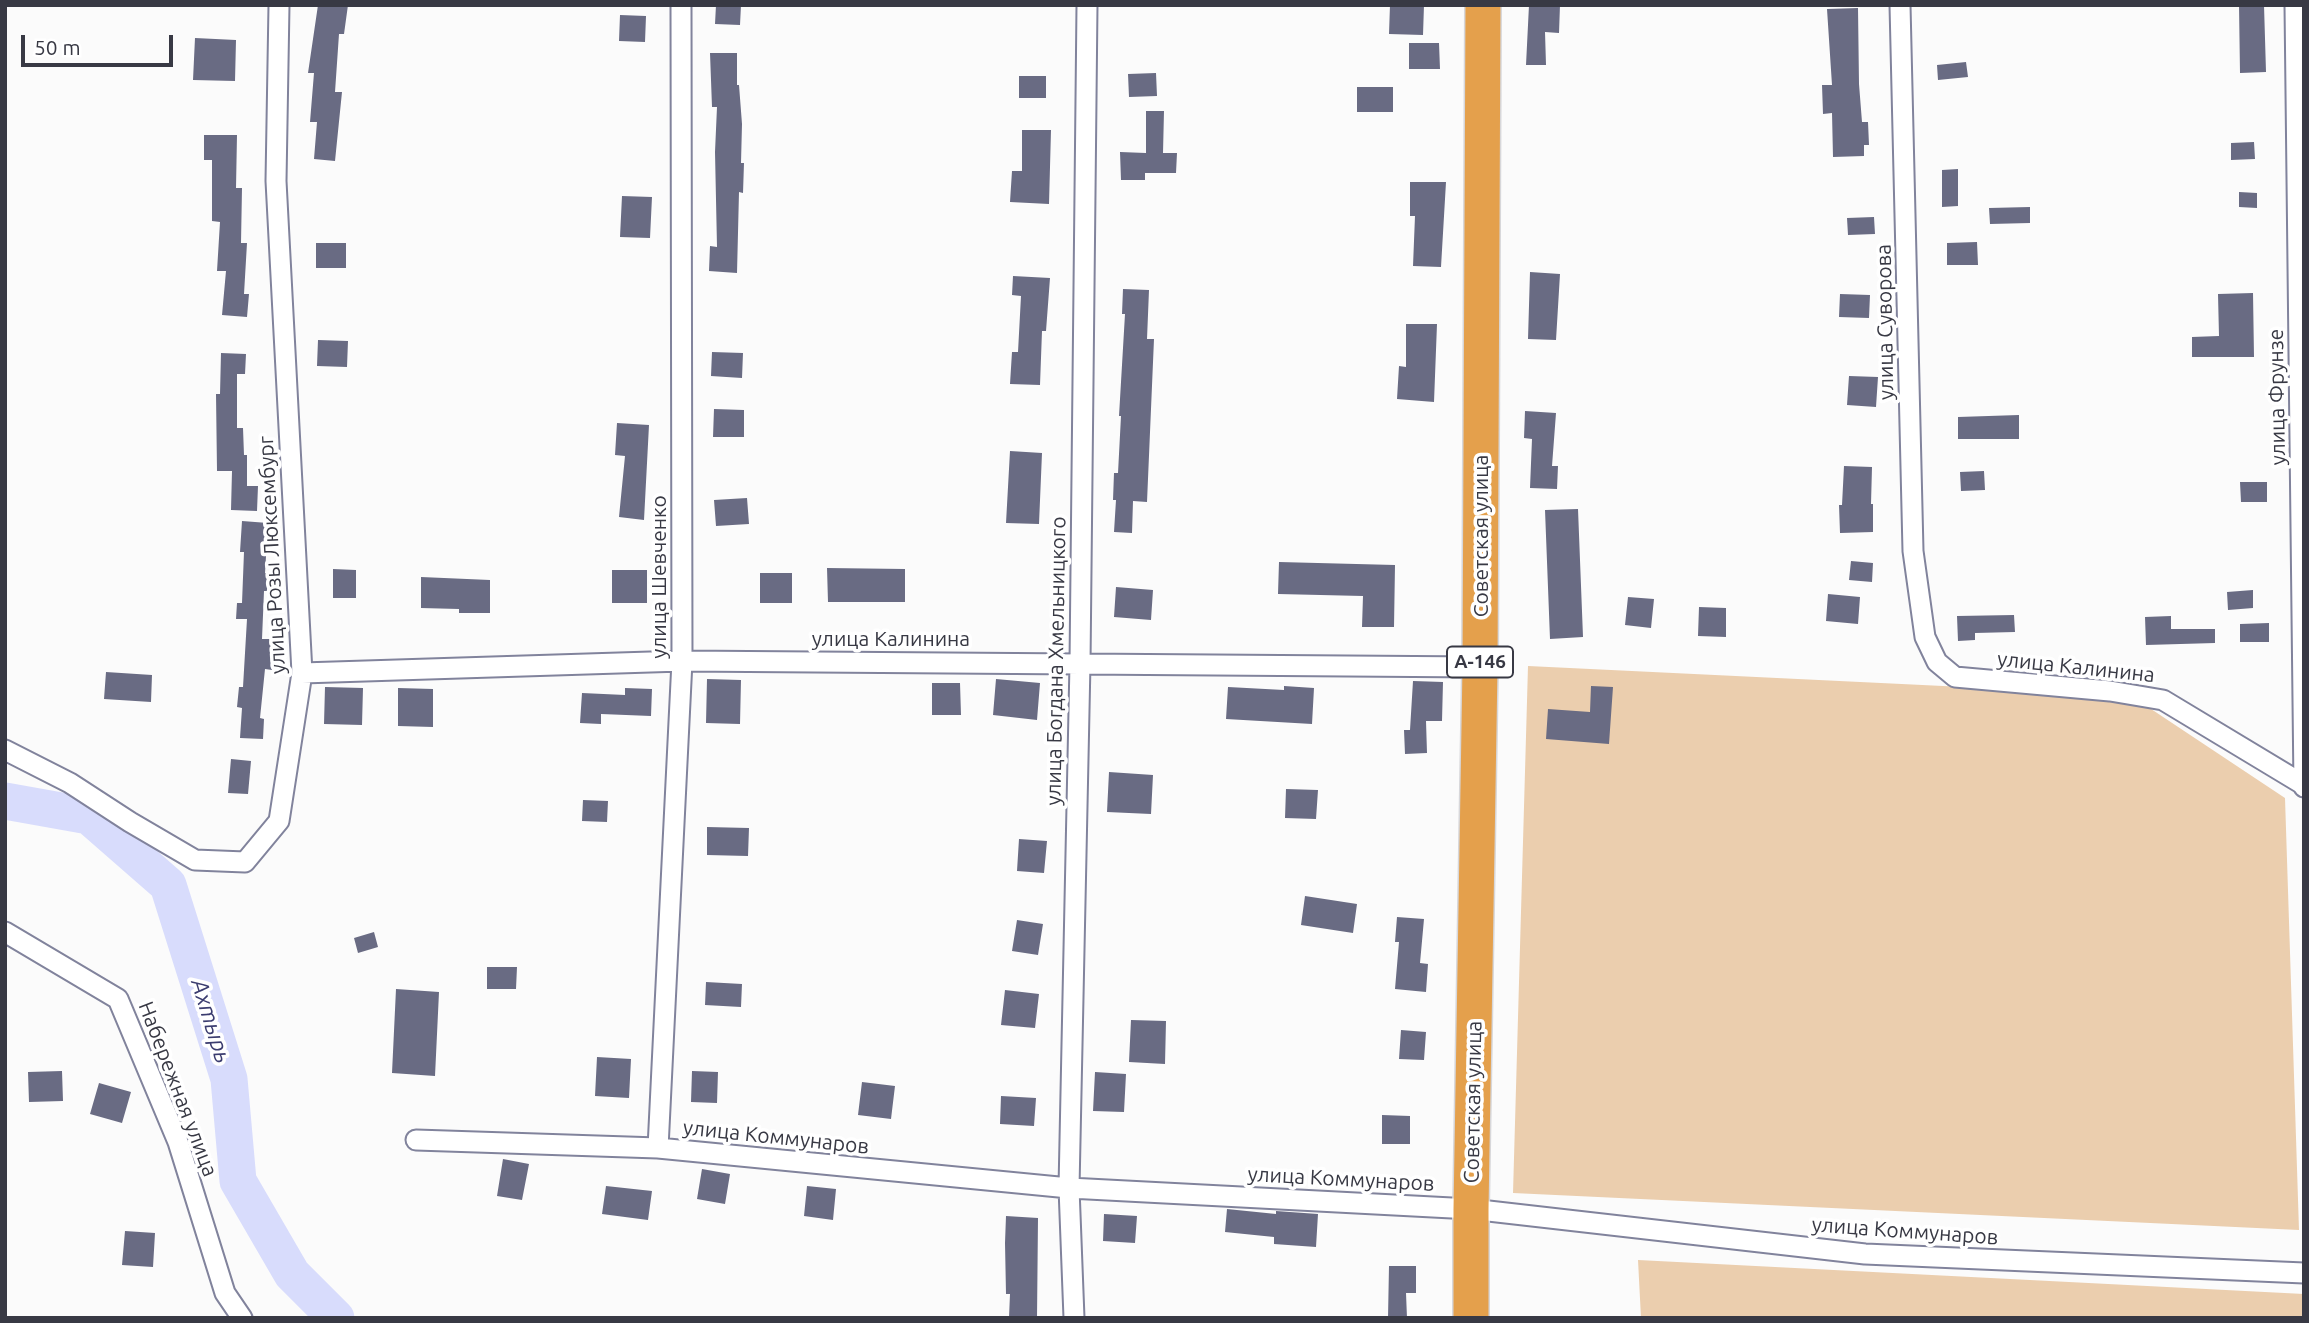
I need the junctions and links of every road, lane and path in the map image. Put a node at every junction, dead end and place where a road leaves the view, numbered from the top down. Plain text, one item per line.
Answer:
1 (279, 5) edge
2 (681, 5) edge
3 (1087, 5) edge
4 (1483, 5) edge
5 (1900, 5) edge
6 (2295, 5) edge
7 (1925, 637) joint
8 (682, 661) junction
9 (1080, 663) junction
10 (1480, 667) junction
11 (302, 673) junction
12 (5, 750) edge
13 (2304, 786) edge
14 (5, 932) edge
15 (416, 1140) dead end
16 (658, 1148) junction
17 (1069, 1188) junction
18 (1471, 1209) junction
19 (2304, 1273) edge
20 (242, 1318) edge
21 (1074, 1318) edge
22 (1471, 1318) edge

1 - 11 street, улица Розы Люксембург
2 - 8 street, улица Шевченко
3 - 9 street, улица Богдана Хмельницкого
4 - 10 highway, Советская улица / А-146
5 - 7 street, улица Суворова
6 - 13 street, улица Фрунзе
7 - 13 street, улица Калинина
8 - 9 street, улица Калинина
8 - 11 street, улица Калинина
8 - 16 street, улица Шевченко
9 - 10 street, улица Калинина
9 - 17 street, улица Богдана Хмельницкого
10 - 18 highway, Советская улица / А-146
11 - 12 street, улица Розы Люксембург
14 - 20 street, Набережная улица
15 - 16 street, улица Коммунаров
16 - 17 street, улица Коммунаров
17 - 18 street, улица Коммунаров
17 - 21 street, улица Богдана Хмельницкого
18 - 19 street, улица Коммунаров
18 - 22 highway, Советская улица / А-146

